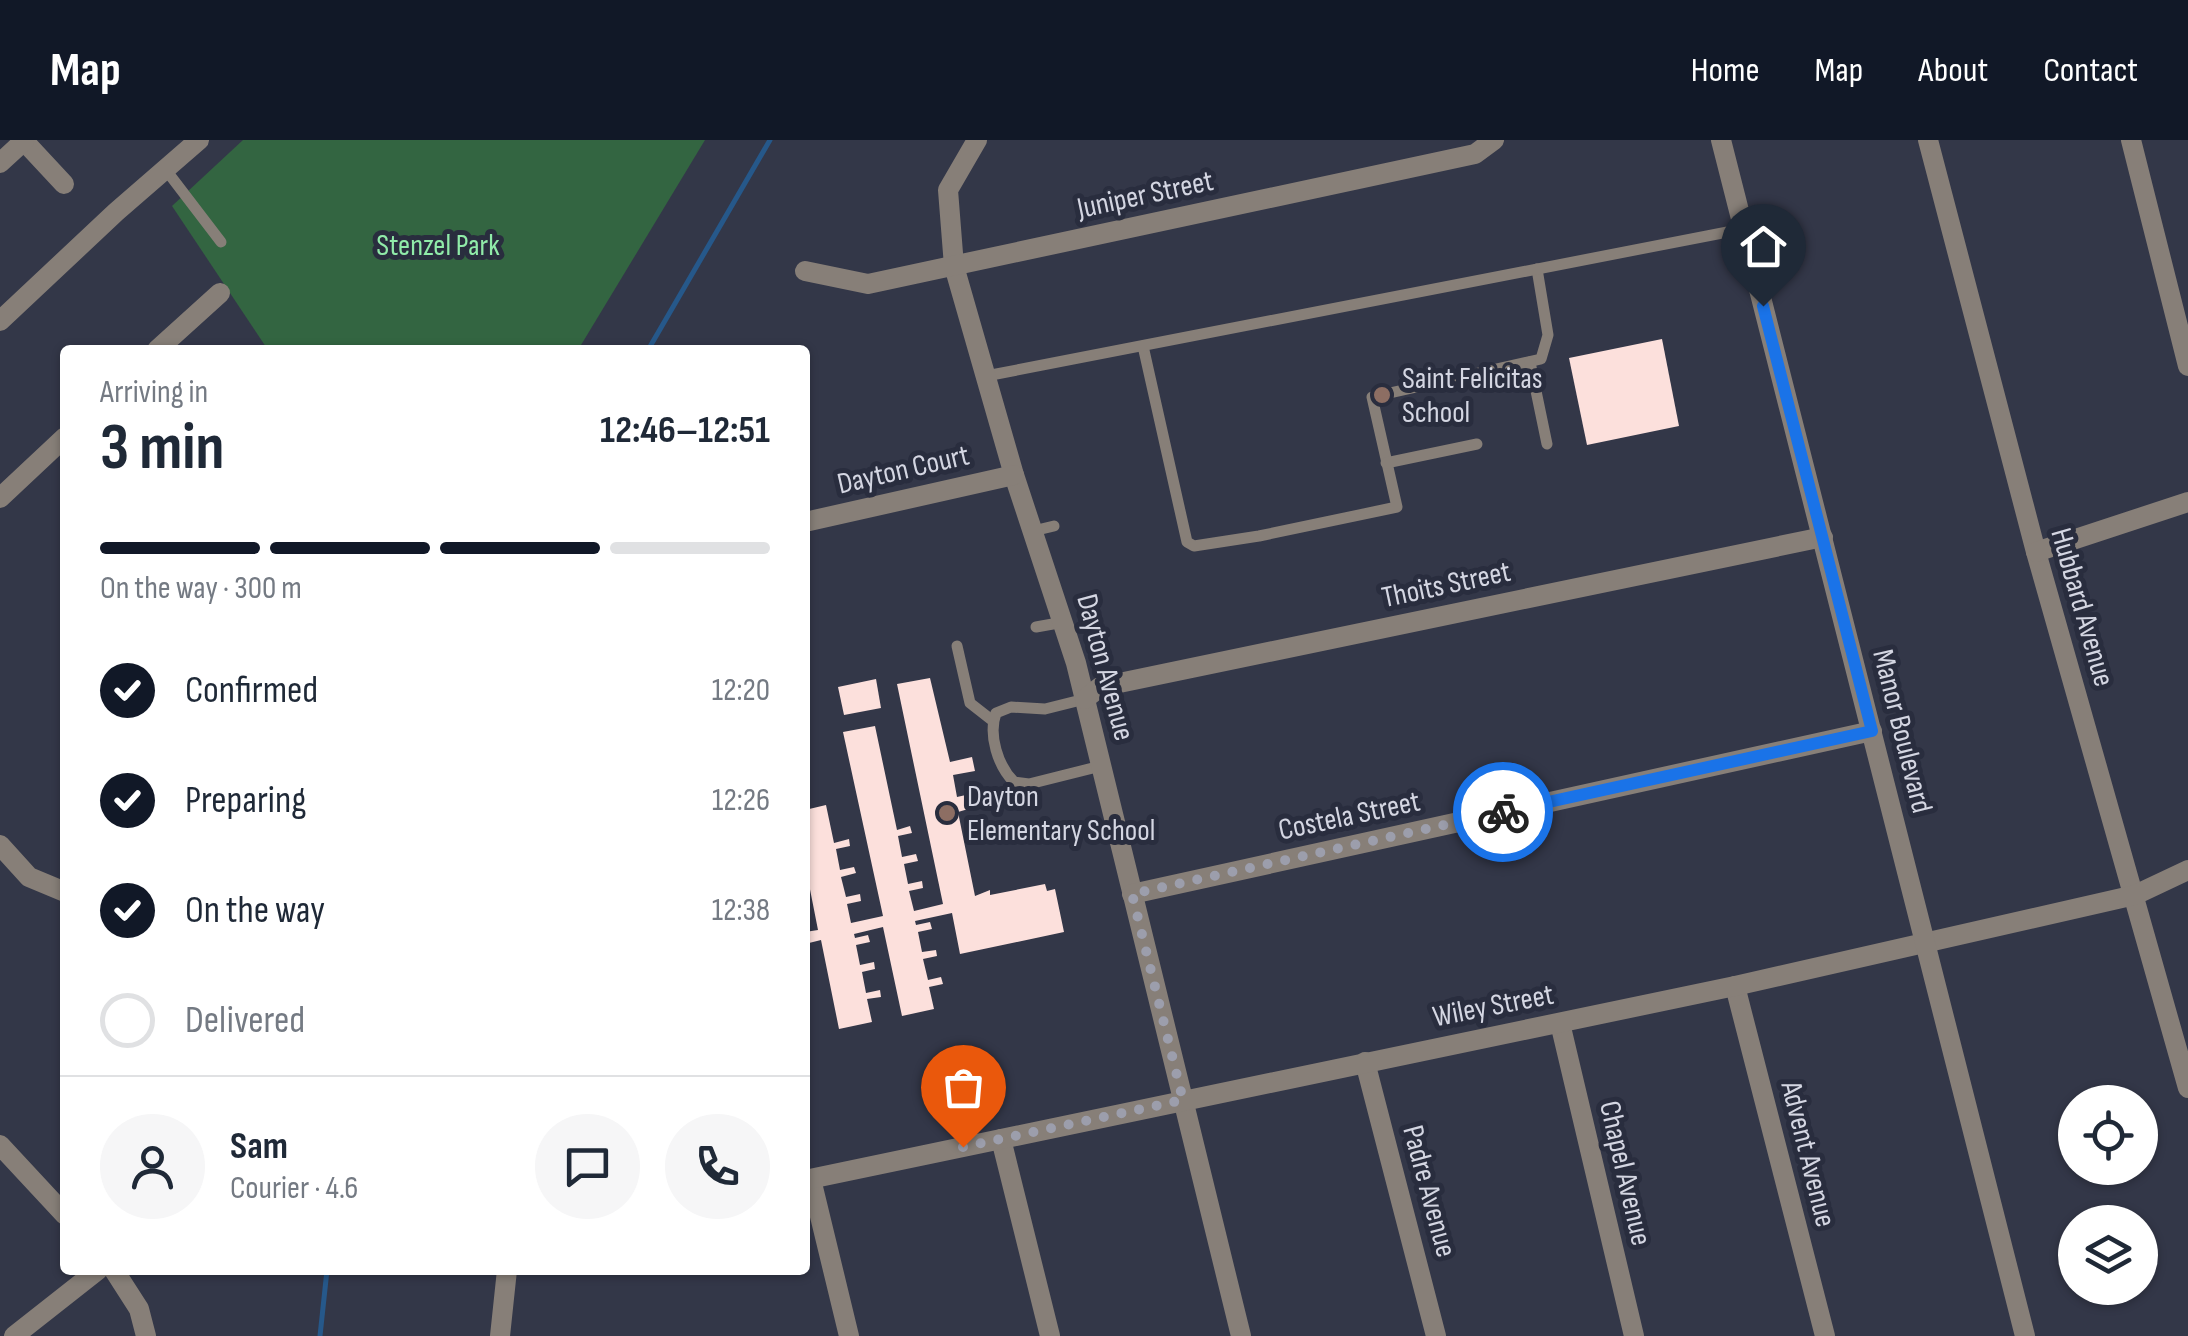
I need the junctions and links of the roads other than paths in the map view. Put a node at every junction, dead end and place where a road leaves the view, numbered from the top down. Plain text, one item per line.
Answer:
1 (199, 140) edge
2 (977, 140) edge
3 (1494, 140) edge
4 (1720, 140) edge
5 (1928, 140) edge
6 (2131, 140) edge
7 (23, 141) edge
8 (0, 163) edge
9 (166, 170) junction
10 (64, 184) dead end
11 (1744, 229) junction
12 (221, 242) dead end
13 (954, 266) junction
14 (1537, 269) junction
15 (804, 272) dead end
16 (220, 293) dead end
17 (0, 321) edge
18 (163, 345) edge
19 (1144, 346) junction
20 (1530, 362) junction
21 (2188, 366) edge
22 (986, 376) junction
23 (60, 441) edge
24 (1477, 444) dead end
25 (1547, 444) dead end
26 (1386, 463) junction
27 (1014, 476) junction
28 (0, 498) edge
29 (2188, 502) edge
30 (810, 521) edge
31 (1823, 537) junction
32 (2036, 552) junction
33 (1064, 622) junction
34 (1036, 628) dead end
35 (957, 646) dead end
36 (1086, 699) junction
37 (993, 720) junction
38 (1872, 731) junction
39 (1101, 766) junction
40 (0, 845) edge
41 (2188, 870) edge
42 (60, 890) edge
43 (1132, 894) junction
44 (2136, 894) junction
45 (1926, 943) junction
46 (1735, 986) junction
47 (1560, 1023) junction
48 (1365, 1062) junction
49 (2188, 1088) edge
50 (1183, 1100) junction
51 (1002, 1138) junction
52 (0, 1145) edge
53 (810, 1180) edge
54 (810, 1188) edge
55 (60, 1211) edge
56 (92, 1275) edge
57 (117, 1275) edge
58 (507, 1275) edge
59 (14, 1336) edge
60 (146, 1336) edge
61 (500, 1336) edge
62 (849, 1336) edge
63 (1050, 1336) edge
64 (1242, 1336) edge
65 (1436, 1336) edge
66 (1634, 1336) edge
67 (1825, 1336) edge
68 (2025, 1336) edge

1 - 9 street
2 - 13 street, Dayton Avenue
3 - 13 street, Juniper Street
4 - 11 street, Manor Boulevard
5 - 32 street, Hubbard Avenue
6 - 21 street
7 - 8 street
7 - 10 street
9 - 12 lane
9 - 17 street
11 - 14 lane
11 - 31 street, Manor Boulevard
13 - 15 street, Juniper Street
13 - 22 street, Dayton Avenue
14 - 19 lane
14 - 20 lane
16 - 18 street
19 - 22 lane
19 - 26 lane
20 - 25 lane
20 - 26 lane
22 - 27 street, Dayton Avenue
23 - 28 street
24 - 26 lane
27 - 30 street, Dayton Court
27 - 33 street, Dayton Avenue
29 - 32 street
31 - 36 street, Thoits Street
31 - 38 street, Manor Boulevard
32 - 44 street, Hubbard Avenue
33 - 34 lane
33 - 36 street, Dayton Avenue
35 - 37 lane
36 - 37 lane
36 - 39 street, Dayton Avenue
37 - 39 lane
38 - 43 street, Costela Street
38 - 45 street, Manor Boulevard
39 - 43 street, Dayton Avenue
40 - 42 street
41 - 44 street, Wiley Street
43 - 50 street, Dayton Avenue
44 - 45 street, Wiley Street
44 - 49 street, Hubbard Avenue
45 - 46 street, Wiley Street
45 - 68 street, Manor Boulevard
46 - 47 street, Wiley Street
46 - 67 street, Advent Avenue
47 - 48 street, Wiley Street
47 - 66 street, Chapel Avenue
48 - 50 street, Wiley Street
48 - 65 street, Padre Avenue
50 - 51 street, Wiley Street
50 - 64 street, Dayton Avenue
51 - 53 street, Wiley Street
51 - 63 street
52 - 55 street
54 - 62 street
56 - 59 street
57 - 60 street
58 - 61 street

